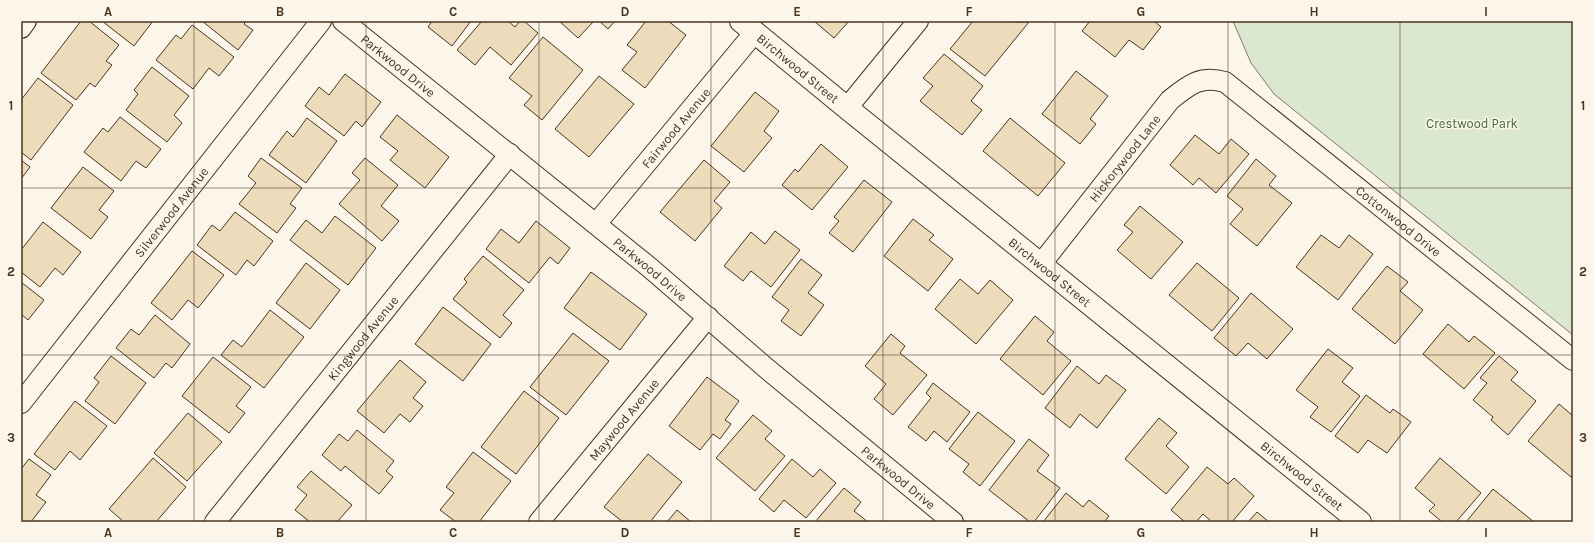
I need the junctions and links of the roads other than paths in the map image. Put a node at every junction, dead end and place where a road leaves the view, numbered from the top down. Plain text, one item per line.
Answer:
1 (26, 21) edge
2 (321, 21) edge
3 (343, 21) edge
4 (918, 21) edge
5 (748, 27) edge
6 (21, 28) edge
7 (1225, 82) joint
8 (847, 108) junction
9 (510, 154) junction
10 (596, 224) junction
11 (1041, 264) junction
12 (708, 317) junction
13 (1573, 360) edge
14 (21, 403) edge
15 (543, 521) edge
16 (215, 522) edge
17 (953, 522) edge
18 (1360, 522) edge

1 - 6 street
2 - 14 street, Silverwood Avenue
3 - 9 street, Parkwood Drive
4 - 8 street
5 - 8 street, Birchwood Street
5 - 10 street, Fairwood Avenue
7 - 11 street, Hickorywood Lane
7 - 13 street, Cottonwood Drive
8 - 11 street, Birchwood Street
9 - 10 street, Parkwood Drive
9 - 16 street, Kingwood Avenue
10 - 12 street, Parkwood Drive
11 - 18 street, Birchwood Street
12 - 15 street, Maywood Avenue
12 - 17 street, Parkwood Drive

